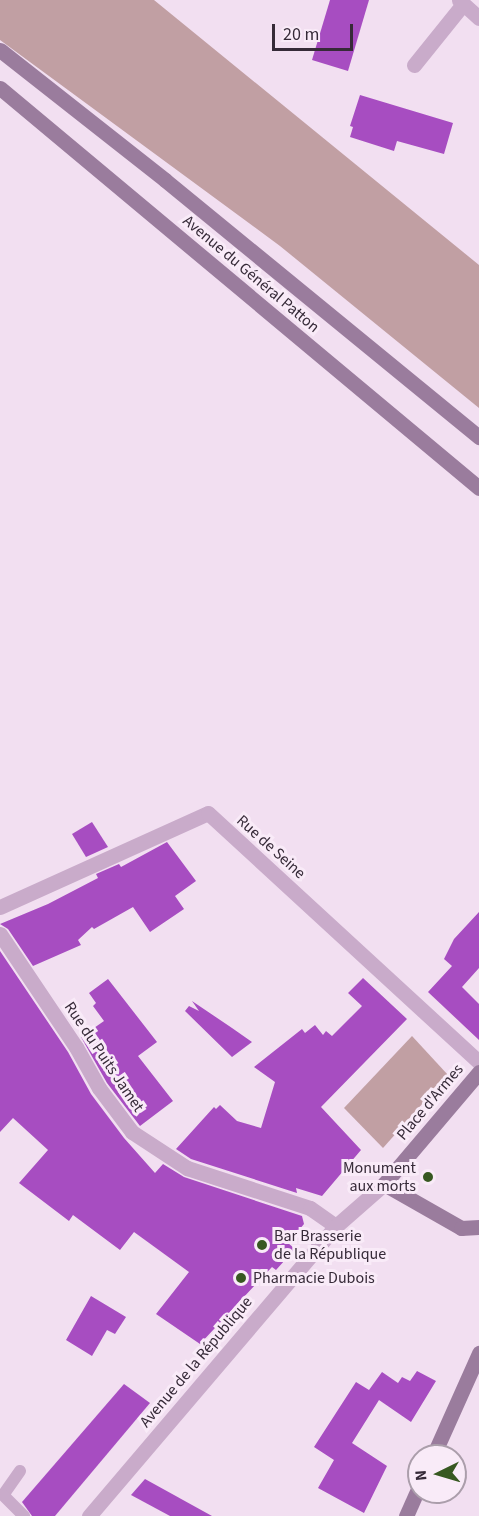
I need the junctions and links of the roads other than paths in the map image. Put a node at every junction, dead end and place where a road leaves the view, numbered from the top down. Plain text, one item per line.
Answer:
1 (461, 2) edge
2 (479, 18) edge
3 (0, 50) edge
4 (414, 65) dead end
5 (0, 88) edge
6 (479, 437) edge
7 (479, 489) edge
8 (0, 907) edge
9 (0, 934) edge
10 (479, 1062) edge
11 (479, 1072) edge
12 (384, 1184) junction
13 (336, 1226) junction
14 (479, 1227) edge
15 (479, 1353) edge
16 (438, 1444) edge
17 (20, 1471) dead end
18 (24, 1516) edge
19 (89, 1516) edge

1 - 2 street
1 - 4 street
3 - 6 main road, Avenue du Général Patton
5 - 7 main road, Avenue du Général Patton
8 - 10 street, Rue de Seine
9 - 13 street, Rue du Puits Jamet
11 - 12 main road, Place d'Armes
12 - 13 street, Avenue de la République
12 - 14 main road
13 - 19 street, Avenue de la République
15 - 16 main road
17 - 18 lane

